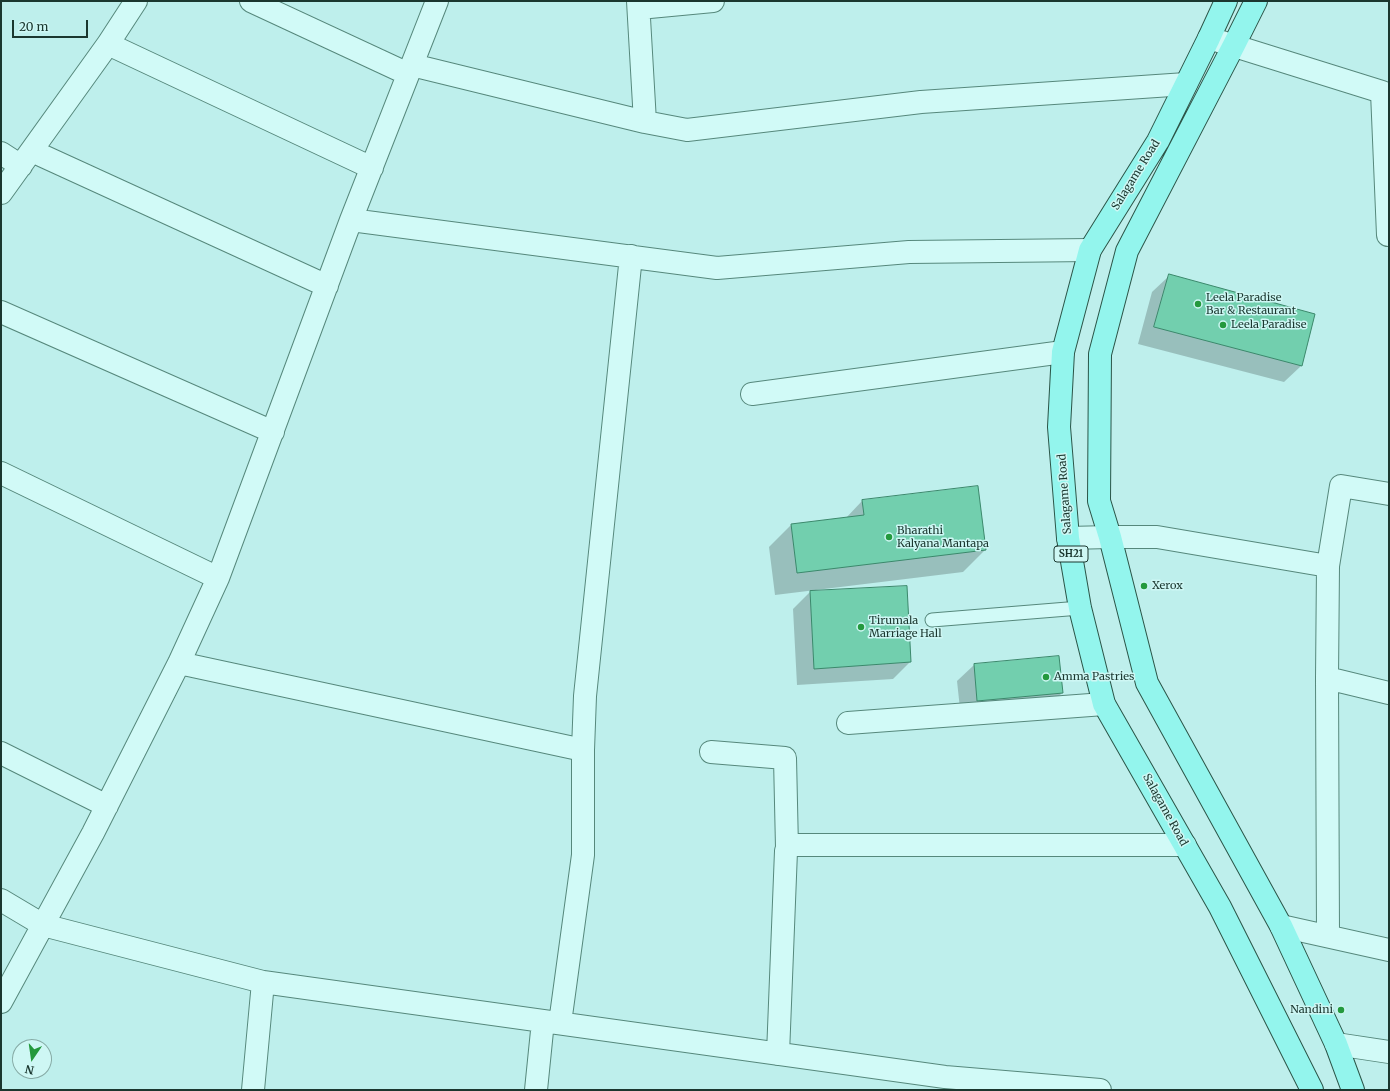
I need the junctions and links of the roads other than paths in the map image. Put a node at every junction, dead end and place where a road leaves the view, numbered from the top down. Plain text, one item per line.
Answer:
1 (136, 1) edge
2 (251, 1) edge
3 (437, 1) edge
4 (713, 1) edge
5 (1226, 1) edge
6 (1256, 1) edge
7 (639, 5) edge
8 (1209, 38) junction
9 (108, 44) junction
10 (1234, 46) junction
11 (410, 70) junction
12 (1186, 84) junction
13 (1386, 92) edge
14 (645, 122) junction
15 (1, 153) edge
16 (26, 158) junction
17 (372, 168) junction
18 (1, 193) edge
19 (351, 220) junction
20 (1389, 235) edge
21 (1090, 250) junction
22 (631, 256) junction
23 (327, 286) junction
24 (1, 312) edge
25 (1062, 352) junction
26 (752, 394) dead end
27 (273, 432) junction
28 (1, 473) edge
29 (1389, 494) edge
30 (1110, 536) junction
31 (1068, 538) junction
32 (1328, 566) junction
33 (218, 578) junction
34 (1080, 608) junction
35 (932, 620) dead end
36 (179, 663) junction
37 (1327, 678) junction
38 (1389, 693) edge
39 (1104, 704) junction
40 (848, 723) dead end
41 (583, 750) junction
42 (711, 752) dead end
43 (1, 753) edge
44 (107, 806) junction
45 (1185, 845) junction
46 (787, 848) junction
47 (1, 900) edge
48 (43, 925) junction
49 (1281, 926) junction
50 (1328, 936) junction
51 (1389, 950) edge
52 (263, 982) junction
53 (1, 1002) edge
54 (552, 1022) junction
55 (1336, 1044) junction
56 (1389, 1052) edge
57 (778, 1054) junction
58 (253, 1090) edge
59 (536, 1090) edge
60 (1100, 1090) edge
61 (1312, 1090) edge
62 (1353, 1090) edge

1 - 9 street
2 - 11 street
3 - 11 street
4 - 7 street
5 - 8 main road, Salagame Road / SH21
6 - 10 main road
7 - 14 street
8 - 10 street
8 - 12 main road, Salagame Road / SH21
9 - 16 street
9 - 17 street
10 - 13 street
10 - 30 main road
11 - 14 street
11 - 17 street
12 - 14 street
12 - 21 main road, Salagame Road / SH21
13 - 20 street
15 - 16 street
16 - 18 street
16 - 23 street
17 - 19 street
19 - 22 street
19 - 23 street
21 - 22 street
21 - 25 main road, Salagame Road / SH21
22 - 41 street
23 - 27 street
24 - 27 street
25 - 26 street
25 - 31 main road, Salagame Road / SH21
27 - 33 street
28 - 33 street
29 - 32 street
30 - 31 street
30 - 32 street
30 - 49 main road
31 - 34 main road, Salagame Road / SH21
32 - 37 street
33 - 36 street
34 - 35 lane
34 - 39 main road, Salagame Road / SH21
36 - 41 street
36 - 44 street
37 - 38 street
37 - 50 street
39 - 40 street
39 - 45 main road, Salagame Road / SH21
41 - 54 street
42 - 46 street
43 - 44 street
44 - 48 street
45 - 46 street
45 - 61 main road, Salagame Road / SH21
46 - 57 street
47 - 48 street
48 - 52 street
48 - 53 street
49 - 50 street
49 - 55 main road
50 - 51 street
52 - 54 street
52 - 58 street
54 - 57 street
54 - 59 street
55 - 56 street
55 - 62 main road
57 - 60 street

